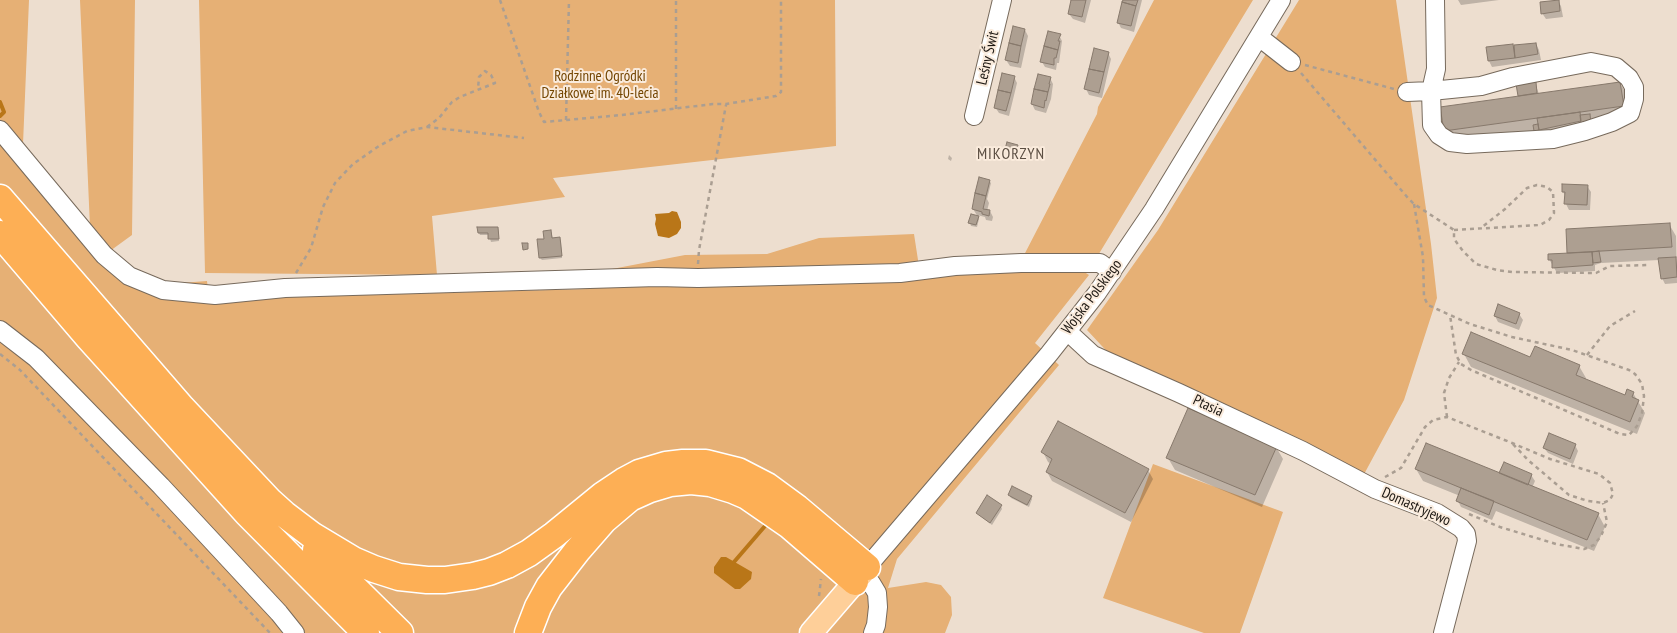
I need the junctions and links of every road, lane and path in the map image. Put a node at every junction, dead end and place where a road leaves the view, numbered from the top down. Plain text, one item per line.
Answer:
1 (500, 0) edge
2 (569, 0) edge
3 (676, 0) edge
4 (781, 0) edge
5 (1002, 0) edge
6 (1434, 0) edge
7 (1274, 2) edge
8 (1259, 36) junction
9 (1291, 62) junction
10 (478, 89) junction
11 (1431, 91) junction
12 (1408, 92) joint
13 (726, 104) junction
14 (676, 109) junction
15 (974, 116) dead end
16 (566, 120) junction
17 (427, 127) junction
18 (0, 130) edge
19 (524, 138) dead end
20 (0, 198) edge
21 (1414, 204) junction
22 (1481, 228) junction
23 (1454, 230) junction
24 (0, 234) edge
25 (1649, 265) dead end
26 (1112, 272) junction
27 (698, 278) junction
28 (285, 288) junction
29 (1635, 311) dead end
30 (1450, 315) junction
31 (0, 330) edge
32 (1068, 331) junction
33 (0, 354) edge
34 (1587, 355) junction
35 (1460, 361) junction
36 (1447, 416) junction
37 (1512, 444) junction
38 (1353, 476) joint
39 (1385, 477) junction
40 (1380, 478) dead end
41 (1391, 481) dead end
42 (264, 496) junction
43 (1602, 503) junction
44 (1465, 513) dead end
45 (861, 575) junction
46 (270, 633) edge
47 (295, 633) edge
48 (366, 633) edge
49 (400, 633) edge
50 (528, 633) edge
51 (811, 633) edge
52 (873, 633) edge
53 (1443, 633) edge

1 - 16 path
2 - 16 path
3 - 14 path
4 - 13 path
5 - 15 street, Leśny Świt
6 - 11 street
7 - 8 street, Wojska Polskiego
8 - 9 street
8 - 26 street, Wojska Polskiego
9 - 12 path
9 - 21 path
10 - 10 path
10 - 17 path
11 - 11 street
11 - 12 street
13 - 14 path
13 - 27 path
14 - 16 path
17 - 19 path
17 - 28 path
18 - 28 street
20 - 42 highway
21 - 23 path
21 - 30 path
22 - 22 path
22 - 23 path
23 - 25 path
24 - 48 highway
26 - 27 street
26 - 32 street, Wojska Polskiego
27 - 28 street
29 - 34 path
30 - 34 path
30 - 35 path
31 - 47 street
32 - 38 street, Ptasia
32 - 45 street, Wojska Polskiego
33 - 46 path
34 - 35 path
35 - 36 path
36 - 37 path
36 - 39 path
37 - 43 path
37 - 43 path
38 - 53 street, Domastryjewo
39 - 40 path
39 - 41 path
42 - 45 highway
42 - 49 highway
43 - 44 path
45 - 50 highway
45 - 51 main road
45 - 52 street

